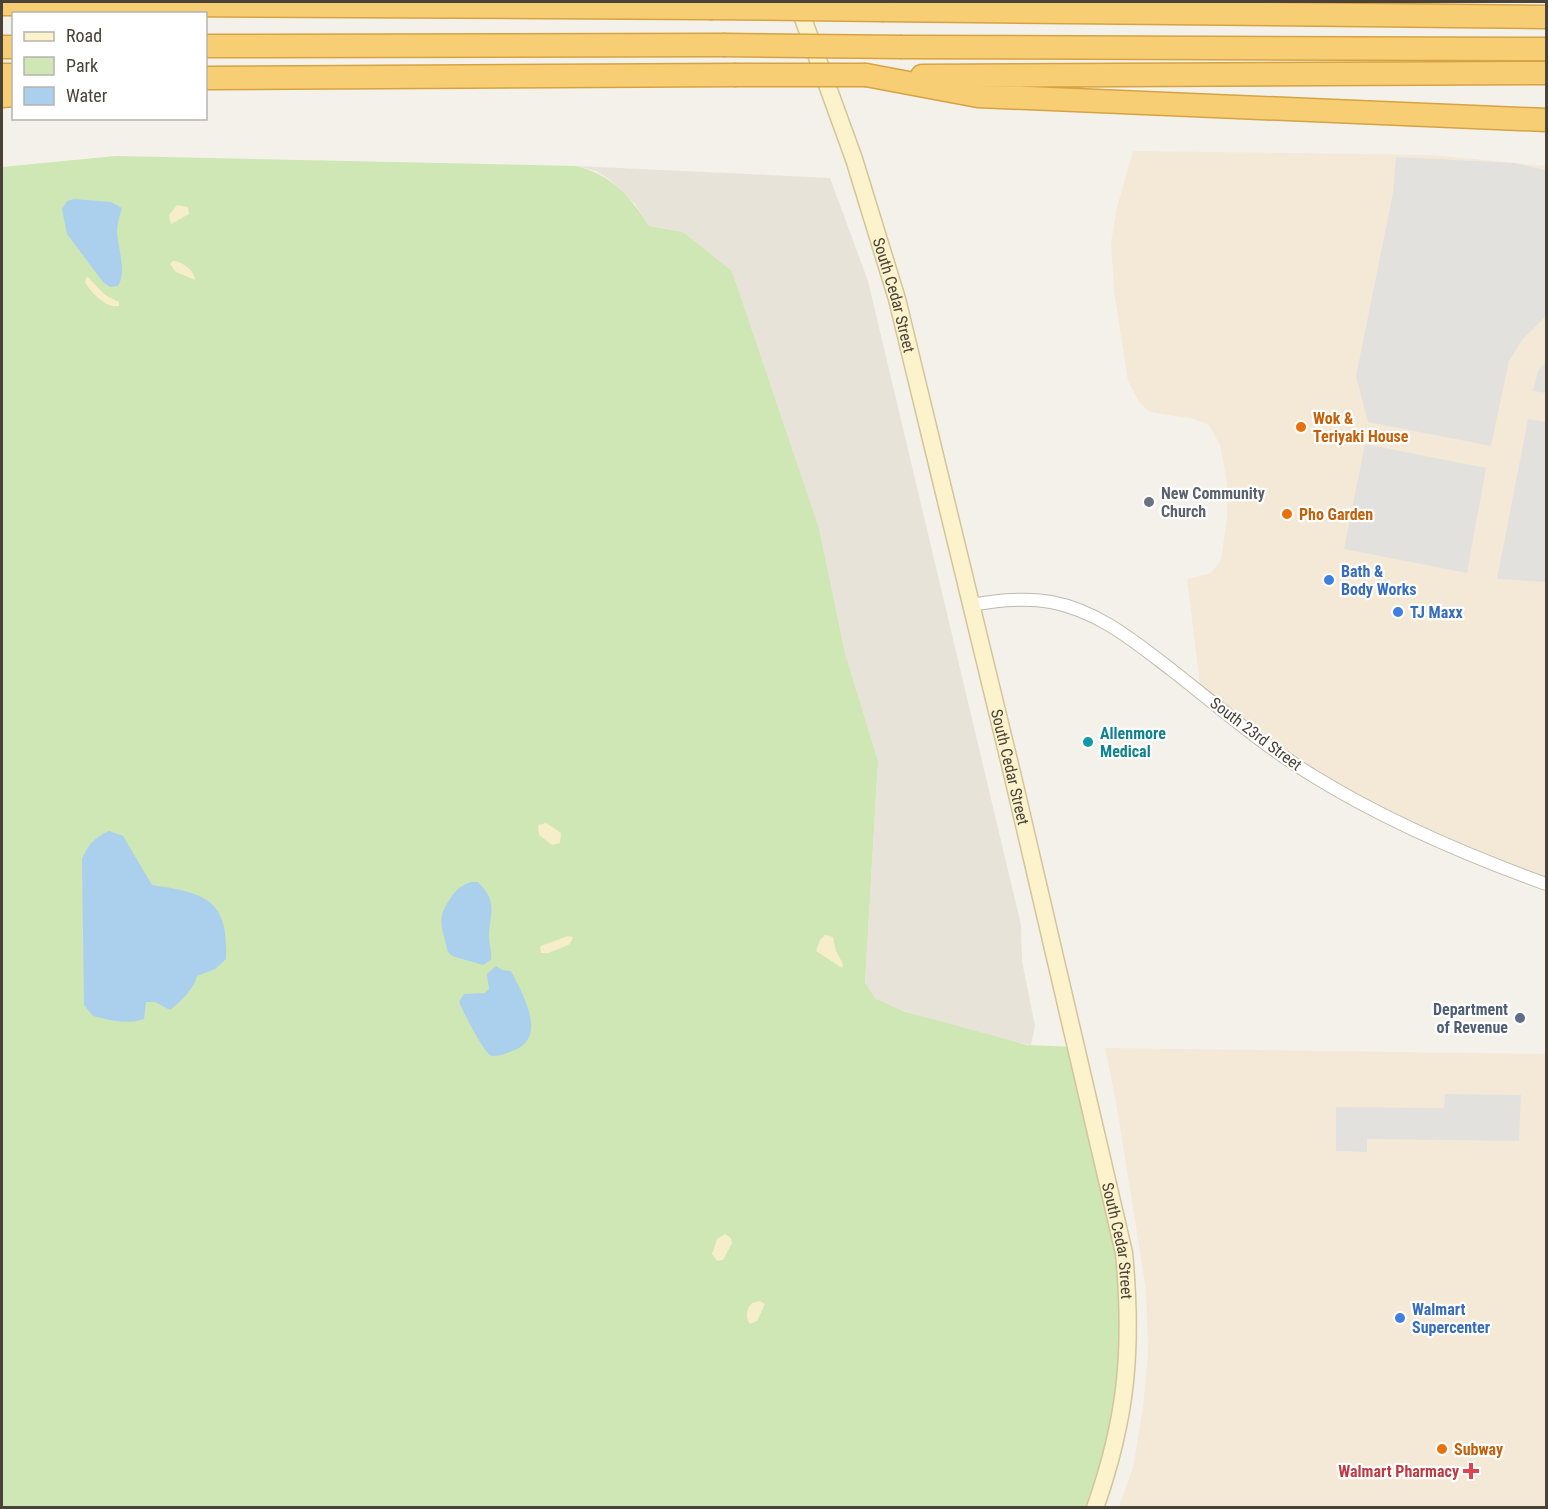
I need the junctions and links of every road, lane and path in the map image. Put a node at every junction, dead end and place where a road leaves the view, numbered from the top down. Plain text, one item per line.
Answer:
1 (797, 2) edge
2 (1179, 2) edge
3 (130, 3) edge
4 (2, 4) edge
5 (1136, 12) junction
6 (1546, 17) edge
7 (207, 46) edge
8 (1546, 49) edge
9 (1546, 73) edge
10 (207, 78) edge
11 (916, 81) junction
12 (1546, 120) edge
13 (970, 605) junction
14 (1546, 884) edge
15 (1095, 1508) edge

1 - 13 main road, South Cedar Street
2 - 5 highway
3 - 4 highway
3 - 5 highway, bridge
5 - 6 highway
7 - 8 highway, bridge
9 - 11 highway
10 - 11 highway, bridge
11 - 12 highway
13 - 14 street, South 23rd Street
13 - 15 main road, South Cedar Street

